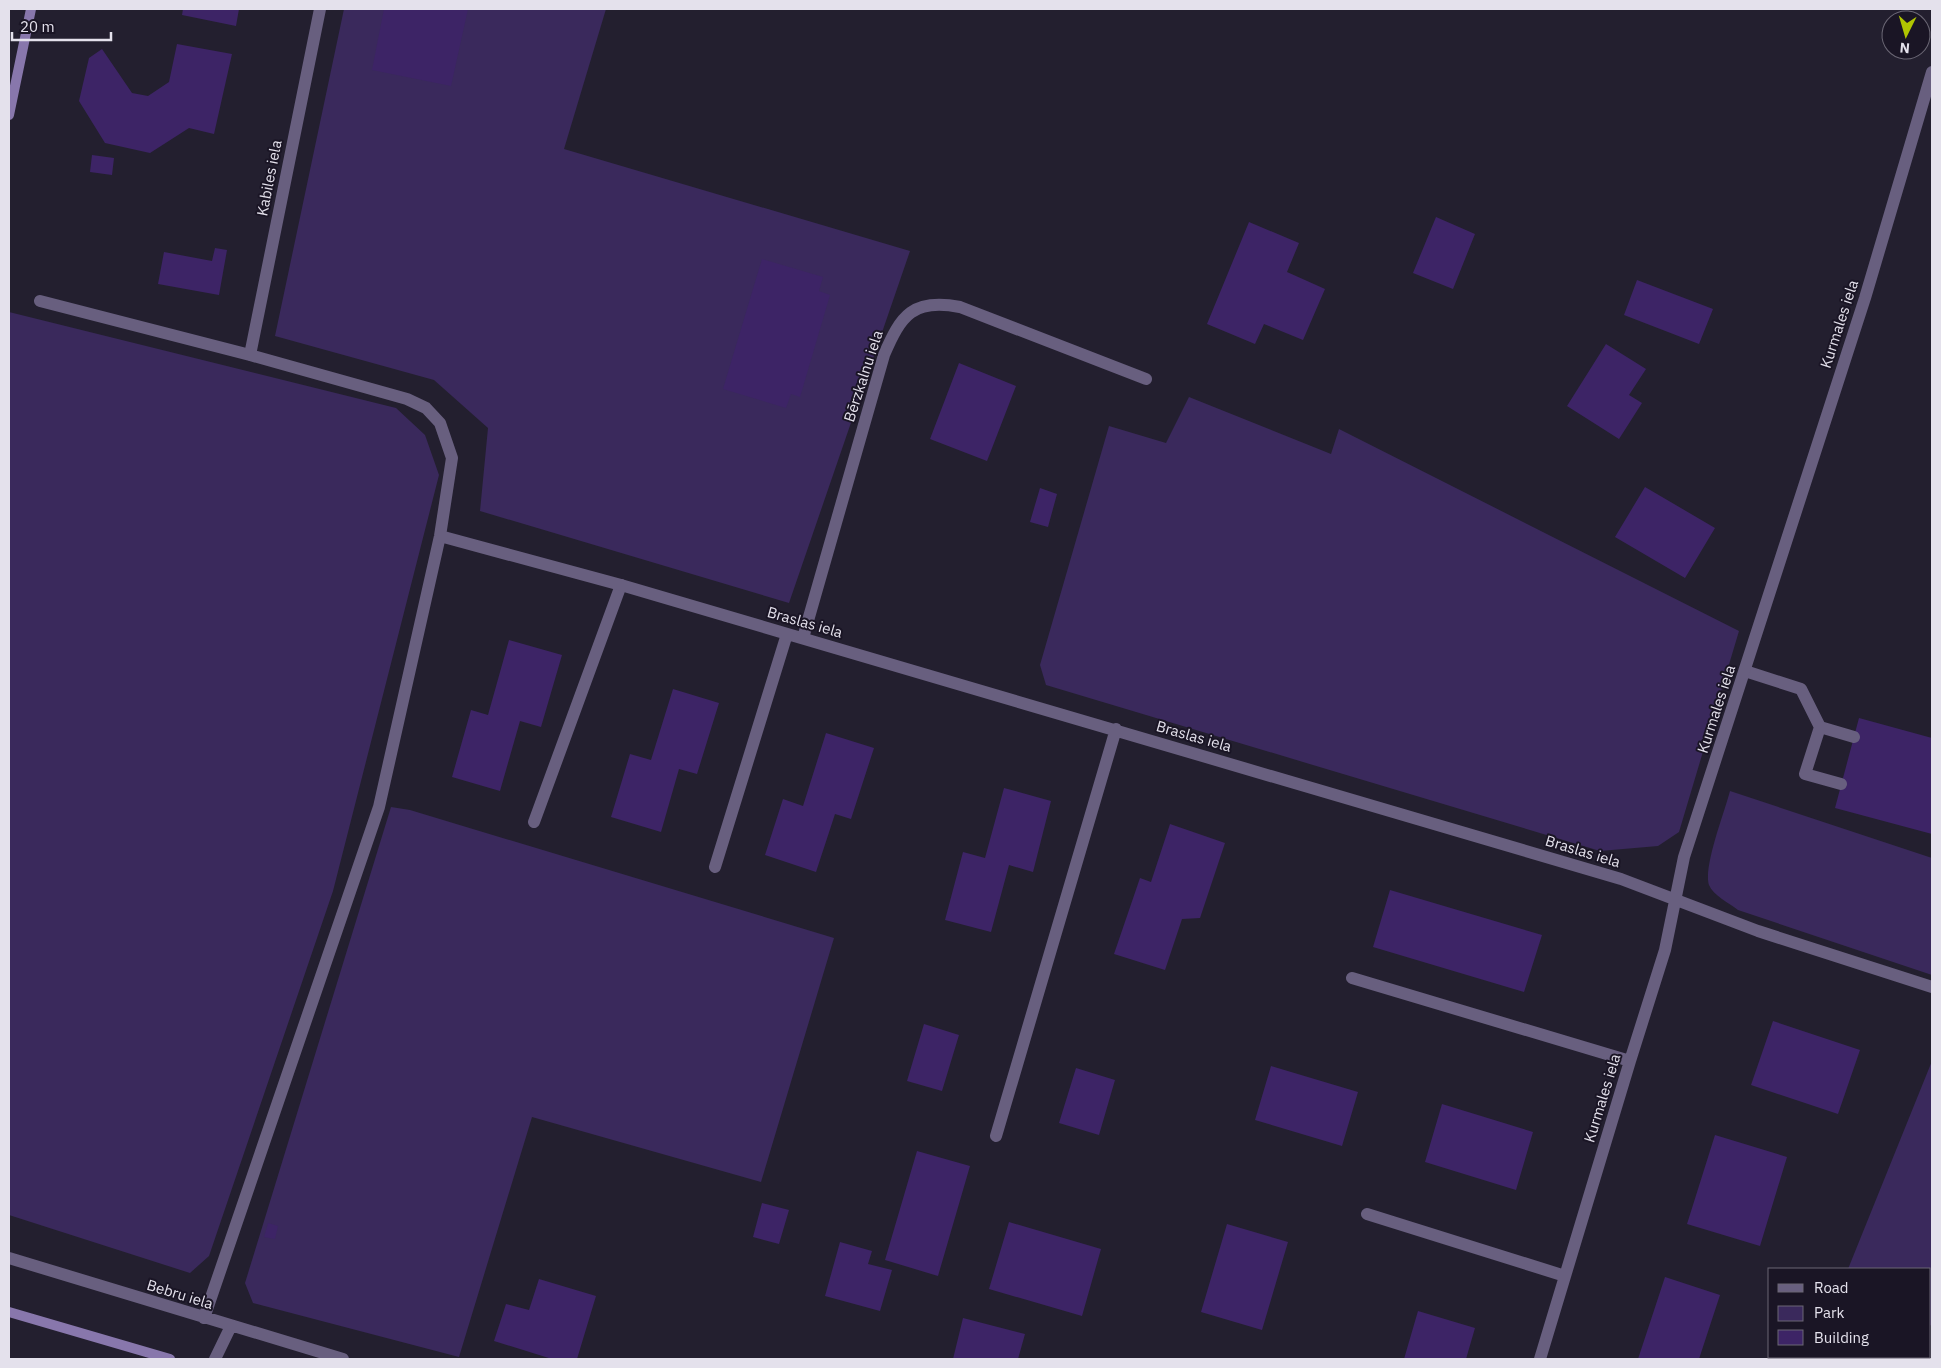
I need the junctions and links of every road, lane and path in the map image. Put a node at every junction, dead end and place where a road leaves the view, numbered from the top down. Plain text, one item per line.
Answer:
1 (320, 9) edge
2 (1932, 72) edge
3 (40, 301) dead end
4 (250, 355) junction
5 (1146, 379) dead end
6 (440, 536) junction
7 (621, 585) junction
8 (787, 634) junction
9 (803, 638) junction
10 (1745, 672) junction
11 (1820, 727) junction
12 (1116, 730) junction
13 (1854, 738) dead end
14 (1841, 784) dead end
15 (534, 822) dead end
16 (715, 867) dead end
17 (1675, 900) junction
18 (1352, 978) dead end
19 (1932, 987) edge
20 (1630, 1061) junction
21 (996, 1136) dead end
22 (1367, 1214) dead end
23 (9, 1258) edge
24 (1566, 1276) junction
25 (204, 1318) junction
26 (231, 1326) junction
27 (216, 1359) edge
28 (343, 1359) edge
29 (1540, 1359) edge

1 - 4 street, Kabiles iela
2 - 10 street, Kurmales iela
3 - 4 street
4 - 6 street
5 - 9 street, Bērzkalnu iela
6 - 7 street, Braslas iela
6 - 25 street
7 - 8 street, Braslas iela
7 - 15 street
8 - 9 street, Braslas iela
8 - 16 street
9 - 12 street, Braslas iela
10 - 11 street
10 - 17 street, Kurmales iela
11 - 13 street
11 - 14 street
12 - 17 street, Braslas iela
12 - 21 street
17 - 19 street, Braslas iela
17 - 20 street, Kurmales iela
18 - 20 street
20 - 24 street, Kurmales iela
22 - 24 street
23 - 25 street, Bebru iela
24 - 29 street, Kurmales iela
25 - 26 street, Bebru iela
26 - 27 street
26 - 28 street, Bebru iela

